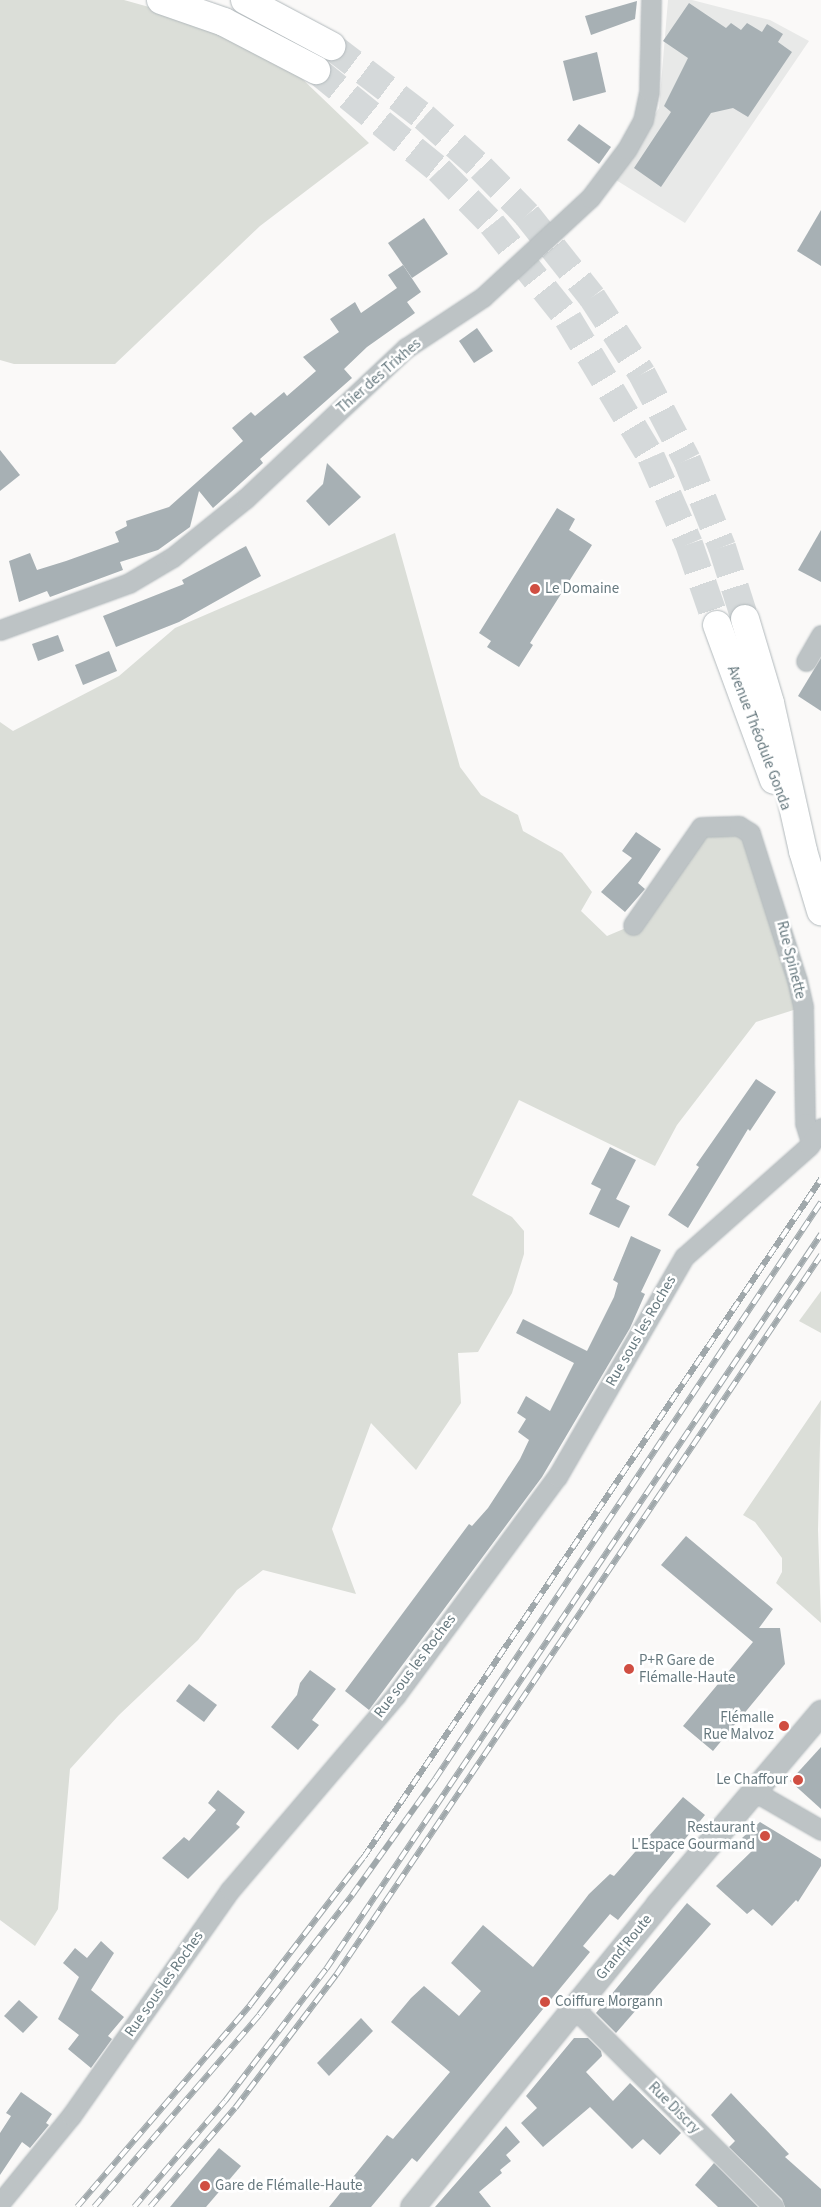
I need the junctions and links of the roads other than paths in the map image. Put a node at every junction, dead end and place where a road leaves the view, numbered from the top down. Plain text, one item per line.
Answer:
1 (161, 0) edge
2 (246, 0) edge
3 (651, 0) edge
4 (331, 46) tunnel mouth
5 (316, 70) tunnel mouth
6 (745, 619) tunnel mouth
7 (717, 625) tunnel mouth
8 (0, 630) edge
9 (821, 635) edge
10 (806, 661) dead end
11 (803, 851) junction
12 (821, 911) edge
13 (633, 925) dead end
14 (816, 1136) edge
15 (821, 1713) edge
16 (756, 1793) junction
17 (821, 1830) edge
18 (574, 2008) junction
19 (0, 2203) edge
20 (413, 2207) edge
21 (774, 2207) edge

1 - 5 main road
2 - 4 main road
3 - 8 street, Thier des Trixhes
6 - 11 main road, Avenue Théodule Gonda
7 - 11 main road, Avenue Théodule Gonda
9 - 10 street
11 - 12 main road, Avenue Théodule Gonda
13 - 14 street, Rue Spinette
14 - 19 street, Rue sous les Roches
15 - 16 street, Grand'Route
16 - 17 street
16 - 18 street, Grand'Route
18 - 20 street, Grand'Route
18 - 21 street, Rue Discry

